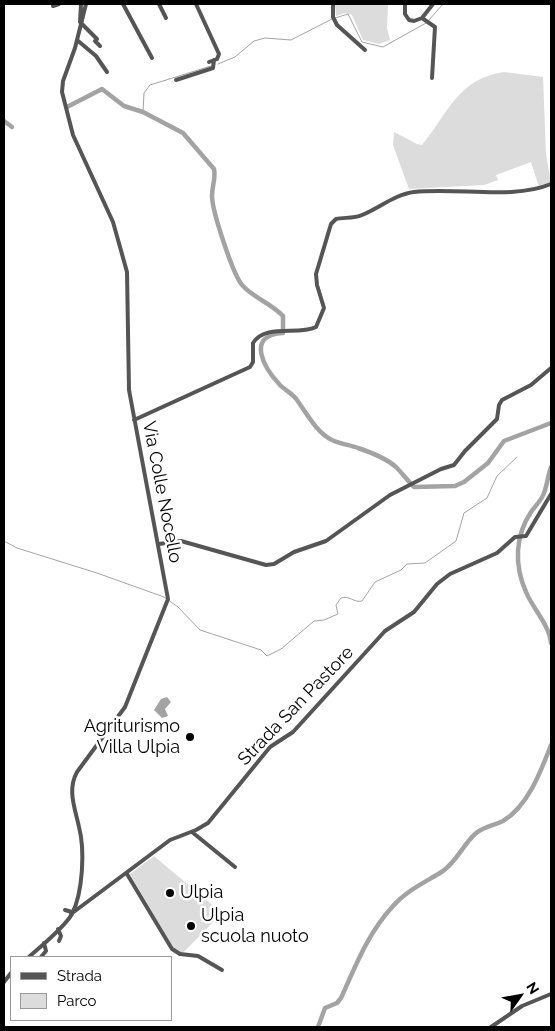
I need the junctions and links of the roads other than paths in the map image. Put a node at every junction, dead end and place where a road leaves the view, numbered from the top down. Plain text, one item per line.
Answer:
1 (81, 4) edge
2 (86, 4) edge
3 (123, 4) edge
4 (159, 4) edge
5 (196, 4) edge
6 (333, 4) edge
7 (405, 4) edge
8 (433, 4) edge
9 (166, 18) dead end
10 (426, 20) junction
11 (80, 22) junction
12 (77, 40) junction
13 (100, 46) dead end
14 (365, 50) dead end
15 (152, 58) dead end
16 (214, 60) junction
17 (209, 62) dead end
18 (107, 72) dead end
19 (432, 78) dead end
20 (176, 80) dead end
21 (551, 184) edge
22 (252, 336) dead end
23 (253, 343) junction
24 (551, 368) edge
25 (134, 420) junction
26 (551, 494) edge
27 (159, 544) junction
28 (192, 832) junction
29 (235, 867) dead end
30 (127, 874) junction
31 (65, 910) dead end
32 (72, 913) junction
33 (58, 929) junction
34 (59, 941) dead end
35 (44, 943) junction
36 (30, 956) edge
37 (42, 956) edge
38 (222, 970) dead end
39 (551, 994) edge
40 (491, 1027) edge

1 - 11 street
2 - 11 street, Via Colle Nocello
3 - 15 street
4 - 9 street
5 - 16 street
6 - 14 street
7 - 10 street
8 - 10 street
10 - 19 street
11 - 12 street, Via Colle Nocello
11 - 13 street
12 - 18 street
12 - 25 street, Via Colle Nocello
16 - 17 street
16 - 20 street
21 - 23 street
22 - 23 street
23 - 25 street
24 - 27 street
25 - 27 street, Via Colle Nocello
26 - 28 street, Strada San Pastore
27 - 32 street, Via Colle Nocello
28 - 29 street
28 - 30 street, Strada San Pastore
30 - 32 street, Strada San Pastore
30 - 38 street
31 - 32 street
32 - 33 street
33 - 34 street
33 - 35 street
35 - 36 street
35 - 37 street
39 - 40 street

